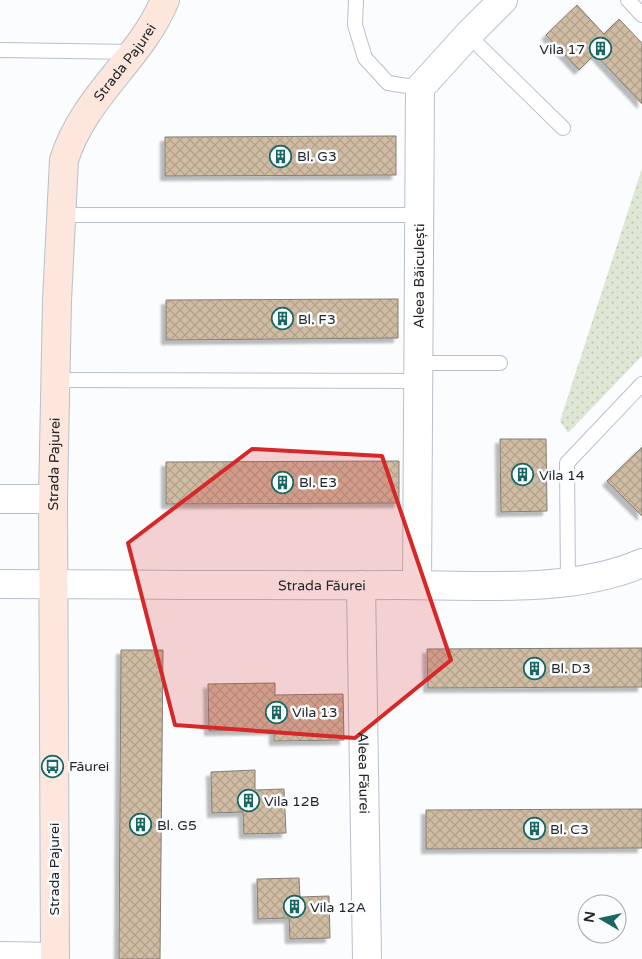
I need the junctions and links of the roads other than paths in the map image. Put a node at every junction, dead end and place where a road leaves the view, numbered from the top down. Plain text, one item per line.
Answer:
1 (165, 0) edge
2 (356, 0) edge
3 (503, 0) edge
4 (628, 0) edge
5 (642, 15) edge
6 (468, 35) junction
7 (0, 50) edge
8 (133, 52) junction
9 (420, 88) junction
10 (563, 128) dead end
11 (60, 215) junction
12 (420, 215) junction
13 (500, 363) dead end
14 (419, 372) junction
15 (55, 380) junction
16 (642, 384) edge
17 (0, 499) edge
18 (53, 500) junction
19 (642, 563) edge
20 (568, 582) junction
21 (0, 584) edge
22 (53, 584) junction
23 (361, 585) junction
24 (418, 585) junction
25 (0, 956) edge
26 (55, 958) edge
27 (367, 959) edge

1 - 8 street, Strada Pajurei
2 - 9 lane
3 - 6 street
4 - 5 lane
6 - 9 street
6 - 10 lane
7 - 8 lane
8 - 11 street, Strada Pajurei
9 - 12 street, Aleea Băiculești
11 - 12 lane
11 - 15 street, Strada Pajurei
12 - 14 street, Aleea Băiculești
13 - 14 lane
14 - 15 lane
14 - 24 street, Aleea Băiculești
15 - 18 street, Strada Pajurei
16 - 20 lane
17 - 18 street
18 - 22 street, Strada Pajurei
19 - 20 street, Strada Făurei
20 - 24 street, Strada Făurei
21 - 22 street, Strada Făurei
22 - 23 street, Strada Făurei
22 - 26 street, Strada Pajurei
23 - 24 street, Strada Făurei
23 - 27 street, Aleea Făurei
25 - 26 street

